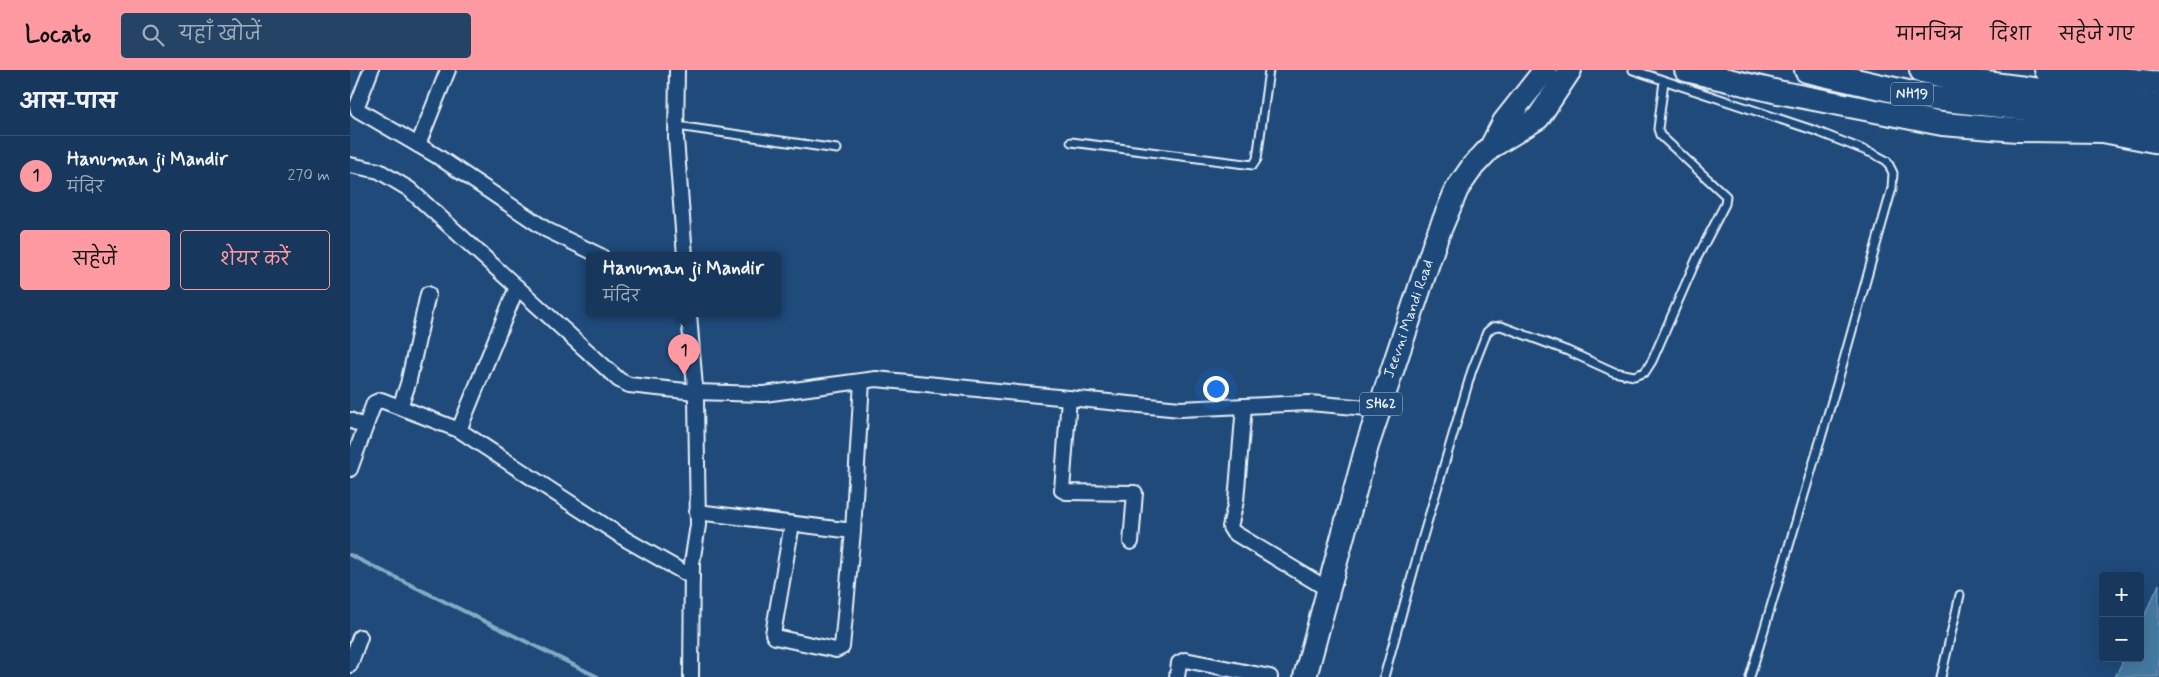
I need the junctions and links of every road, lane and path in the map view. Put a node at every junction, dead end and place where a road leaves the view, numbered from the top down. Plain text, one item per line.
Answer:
1 (371, 70) edge
2 (448, 70) edge
3 (677, 70) edge
4 (1269, 70) edge
5 (1545, 70) edge
6 (1570, 70) edge
7 (1633, 70) edge
8 (1686, 70) edge
9 (1807, 70) edge
10 (1922, 70) edge
11 (2046, 70) edge
12 (1664, 81) junction
13 (2159, 84) edge
14 (2159, 106) edge
15 (2019, 109) junction
16 (2159, 124) edge
17 (677, 126) junction
18 (1071, 142) dead end
19 (2159, 142) edge
20 (418, 145) junction
21 (1491, 147) junction
22 (838, 149) dead end
23 (350, 165) edge
24 (593, 252) edge
25 (685, 252) edge
26 (517, 287) junction
27 (428, 294) dead end
28 (690, 317) edge
29 (862, 381) junction
30 (695, 392) junction
31 (1069, 398) junction
32 (1244, 406) junction
33 (400, 407) junction
34 (1379, 409) junction
35 (350, 420) edge
36 (365, 427) junction
37 (459, 430) junction
38 (350, 469) edge
39 (698, 512) junction
40 (792, 524) junction
41 (853, 531) junction
42 (1131, 542) dead end
43 (692, 577) junction
44 (1328, 590) junction
45 (1960, 595) dead end
46 (360, 637) dead end
47 (350, 665) edge
48 (695, 675) edge
49 (1177, 677) edge
50 (1270, 677) edge
51 (1305, 677) edge
52 (1384, 677) edge
53 (1750, 677) edge
54 (1941, 677) edge

1 - 20 street
2 - 20 street
3 - 17 street
4 - 18 lane
5 - 21 main road, Jeevni Mandi Road / SH62
6 - 21 main road, Jeevni Mandi Road / SH62
7 - 12 lane
8 - 15 main road
9 - 15 highway, NH19
10 - 15 highway, NH19
11 - 13 main road
12 - 52 lane
12 - 53 lane
14 - 15 highway, NH19
15 - 16 highway, NH19
15 - 19 main road
17 - 22 lane
17 - 25 street
20 - 24 street
21 - 34 main road, Jeevni Mandi Road / SH62
23 - 26 street
26 - 30 street
26 - 37 street
27 - 33 street
28 - 30 street
29 - 30 street
29 - 31 street
29 - 41 street
30 - 39 street
31 - 32 street
31 - 42 street
32 - 34 street
32 - 44 street
33 - 36 street
33 - 37 street
34 - 44 main road, Jeevni Mandi Road / SH62
35 - 36 street
36 - 38 street
37 - 43 street
39 - 40 street
39 - 43 street
40 - 41 street
40 - 41 street
43 - 48 street
44 - 51 main road, Jeevni Mandi Road / SH62
45 - 54 lane
46 - 47 street
49 - 50 street

